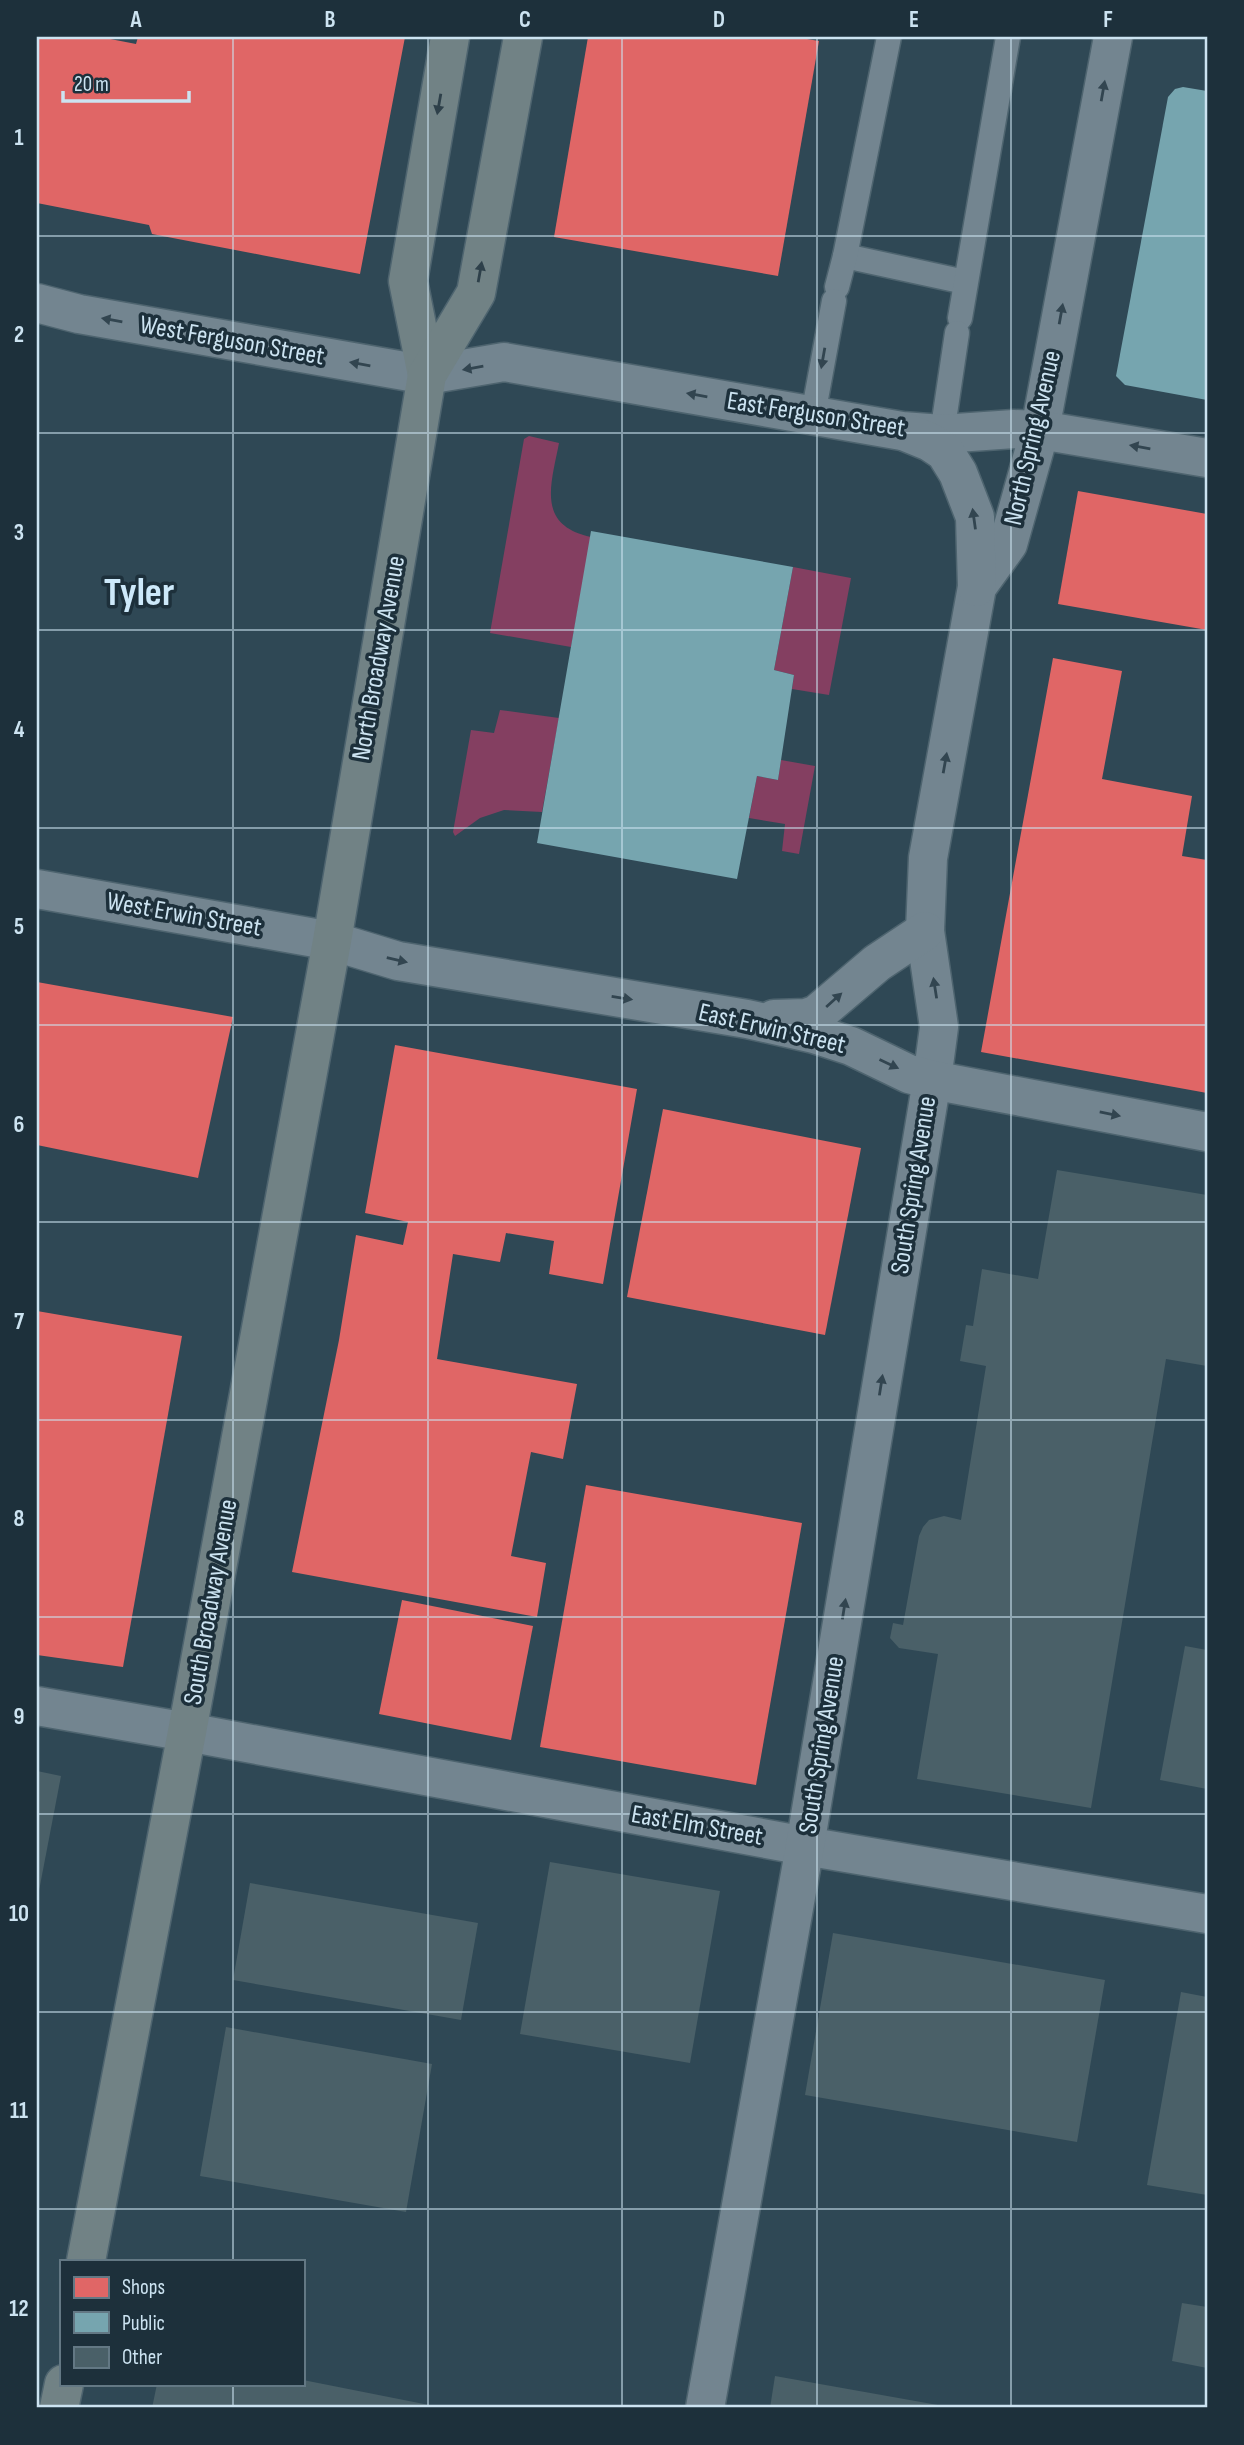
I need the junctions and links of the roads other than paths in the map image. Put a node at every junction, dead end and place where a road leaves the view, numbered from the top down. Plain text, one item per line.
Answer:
1 (450, 37) edge
2 (523, 37) edge
3 (888, 37) edge
4 (1008, 37) edge
5 (1112, 37) edge
6 (845, 256) junction
7 (965, 282) junction
8 (37, 303) edge
9 (427, 375) junction
10 (813, 415) junction
11 (1040, 430) junction
12 (902, 431) junction
13 (942, 434) junction
14 (1207, 458) edge
15 (976, 587) junction
16 (37, 889) edge
17 (925, 931) junction
18 (332, 942) junction
19 (747, 1019) junction
20 (932, 1080) junction
21 (1207, 1132) edge
22 (37, 1706) edge
23 (187, 1732) junction
24 (805, 1846) junction
25 (1207, 1914) edge
26 (86, 2260) edge
27 (64, 2386) edge
28 (59, 2408) edge
29 (705, 2408) edge

1 -> 9 main road, North Broadway Avenue
9 -> 2 main road, North Broadway Avenue
3 - 6 lane
4 - 7 lane
11 -> 5 street, North Spring Avenue
6 - 7 lane
6 -> 10 lane
7 - 13 lane
9 -> 8 street, West Ferguson Street
10 -> 9 street, East Ferguson Street
9 - 18 main road, North Broadway Avenue
10 - 12 street, East Ferguson Street
11 - 13 street, East Ferguson Street
14 -> 11 street, East Ferguson Street
11 - 15 street, North Spring Avenue
12 - 13 street, East Ferguson Street
15 -> 12 street
17 -> 15 street, North Spring Avenue
16 - 18 street, West Erwin Street
19 -> 17 street
20 -> 17 street, North Spring Avenue
18 -> 19 street, East Erwin Street
18 - 23 main road, South Broadway Avenue
19 -> 20 street, East Erwin Street
20 -> 21 street, East Erwin Street
24 -> 20 street, South Spring Avenue
22 - 23 street, East Elm Street
23 - 24 street, East Elm Street
23 - 26 main road, South Broadway Avenue
24 - 25 street, East Elm Street
24 - 29 street, South Spring Avenue
27 - 28 main road

